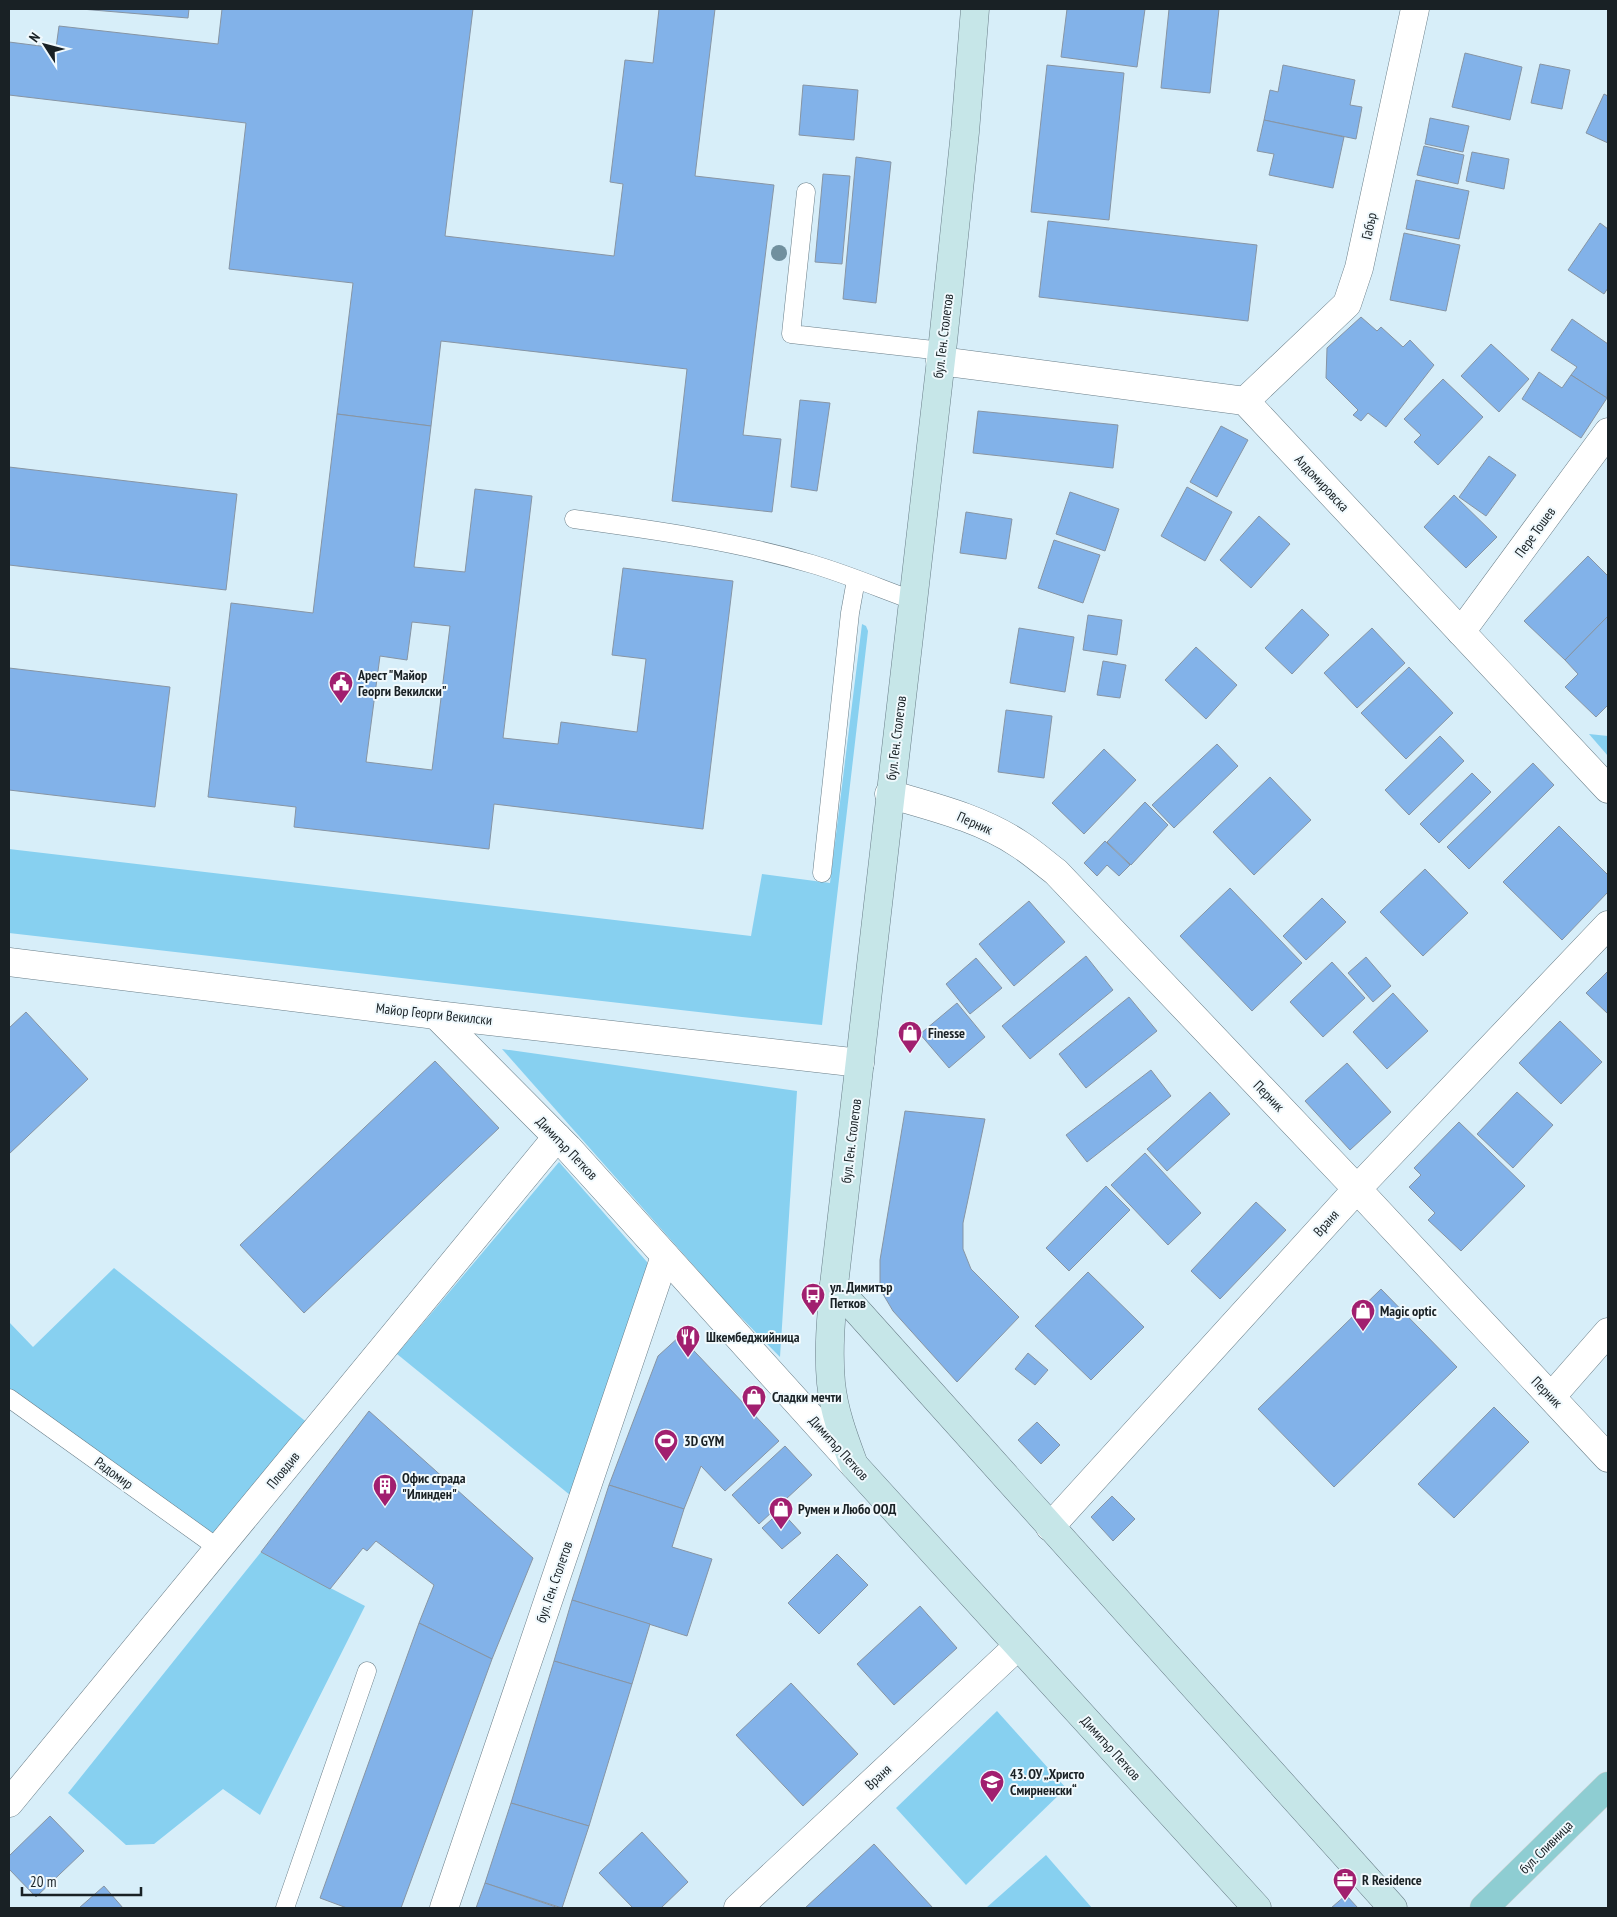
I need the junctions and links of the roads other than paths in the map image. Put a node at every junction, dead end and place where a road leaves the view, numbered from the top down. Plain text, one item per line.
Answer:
1 (975, 9) edge
2 (1415, 9) edge
3 (806, 192) dead end
4 (941, 356) junction
5 (1244, 400) junction
6 (1608, 432) edge
7 (574, 519) dead end
8 (856, 580) junction
9 (912, 600) junction
10 (1462, 632) junction
11 (1608, 789) edge
12 (889, 794) junction
13 (822, 873) dead end
14 (1608, 924) edge
15 (9, 962) edge
16 (436, 1015) junction
17 (860, 1063) junction
18 (557, 1137) junction
19 (1358, 1189) junction
20 (666, 1256) junction
21 (834, 1285) junction
22 (1608, 1332) edge
23 (1552, 1396) junction
24 (9, 1398) edge
25 (1608, 1458) edge
26 (854, 1465) junction
27 (1050, 1527) junction
28 (218, 1548) junction
29 (1018, 1646) junction
30 (367, 1671) dead end
31 (1608, 1786) edge
32 (9, 1803) edge
33 (285, 1908) edge
34 (444, 1908) edge
35 (738, 1908) edge
36 (1256, 1908) edge
37 (1393, 1908) edge
38 (1484, 1908) edge

1 - 4 street, бул. Ген. Столетов
2 - 5 street, Габър
3 - 4 lane
4 - 5 street
4 - 9 street, бул. Ген. Столетов
5 - 10 street, Алдомировска
6 - 10 street, Пере Тошев
7 - 8 lane
8 - 9 lane
8 - 13 lane
9 - 12 street, бул. Ген. Столетов
10 - 11 street, Алдомировска
12 - 17 street, бул. Ген. Столетов
12 - 19 street, Перник
14 - 19 street, Враня
15 - 16 street, Майор Георги Векилски
16 - 17 street, Майор Георги Векилски
16 - 18 street, Димитър Петков
17 - 21 street, бул. Ген. Столетов
18 - 20 street, Димитър Петков
18 - 28 street, Пловдив
19 - 23 street, Перник
19 - 27 street, Враня
20 - 26 street, Димитър Петков
20 - 34 street, бул. Ген. Столетов
21 - 26 street, бул. Ген. Столетов
21 - 27 street
22 - 23 street
23 - 25 street, Перник
24 - 28 lane, Радомир
26 - 29 street, Димитър Петков
27 - 37 street
28 - 32 street, Пловдив
29 - 35 street, Враня
29 - 36 street, Димитър Петков
30 - 33 lane
31 - 38 main road, бул. Сливница

